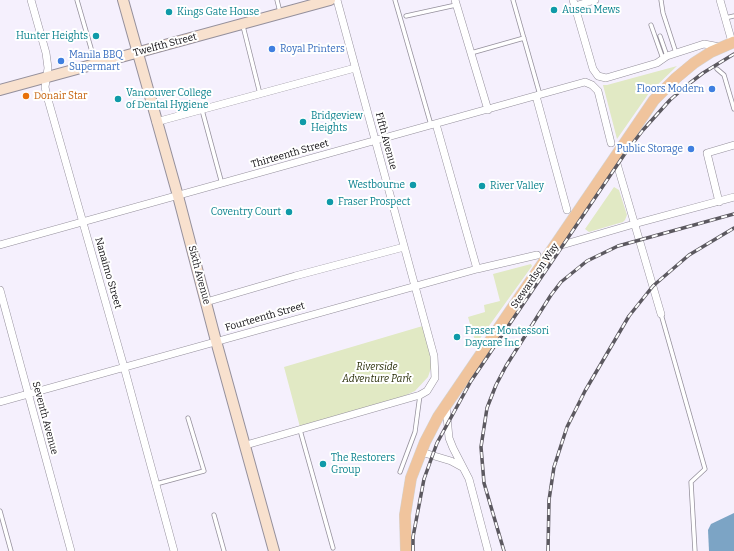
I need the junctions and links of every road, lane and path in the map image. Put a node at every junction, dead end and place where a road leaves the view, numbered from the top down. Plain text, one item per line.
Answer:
1 (31, 0) edge
2 (76, 0) edge
3 (123, 0) edge
4 (277, 0) edge
5 (330, 0) edge
6 (337, 0) edge
7 (395, 0) edge
8 (513, 0) edge
9 (595, 0) edge
10 (661, 0) edge
11 (720, 0) edge
12 (456, 2) edge
13 (574, 3) edge
14 (281, 13) junction
15 (406, 16) dead end
16 (734, 16) edge
17 (725, 18) junction
18 (243, 24) junction
19 (651, 25) dead end
20 (660, 36) dead end
21 (524, 38) junction
22 (733, 42) edge
23 (720, 47) junction
24 (471, 52) junction
25 (137, 53) junction
26 (676, 53) junction
27 (662, 59) junction
28 (96, 64) junction
29 (355, 68) junction
30 (717, 70) dead end
31 (46, 77) junction
32 (0, 90) edge
33 (260, 95) junction
34 (538, 96) junction
35 (734, 109) edge
36 (202, 110) junction
37 (488, 110) junction
38 (156, 122) junction
39 (434, 125) junction
40 (375, 141) junction
41 (611, 143) dead end
42 (734, 145) edge
43 (616, 157) junction
44 (222, 184) junction
45 (178, 196) junction
46 (734, 197) edge
47 (719, 202) junction
48 (567, 210) dead end
49 (84, 222) junction
50 (634, 224) junction
51 (0, 246) edge
52 (404, 247) junction
53 (555, 247) junction
54 (536, 255) dead end
55 (477, 269) junction
56 (415, 286) junction
57 (0, 290) edge
58 (206, 302) junction
59 (661, 314) joint
60 (216, 341) junction
61 (124, 367) junction
62 (28, 394) junction
63 (420, 396) junction
64 (0, 402) edge
65 (446, 406) junction
66 (188, 418) dead end
67 (300, 429) junction
68 (246, 445) junction
69 (421, 452) junction
70 (462, 467) junction
71 (400, 472) dead end
72 (156, 484) junction
73 (0, 511) edge
74 (214, 515) dead end
75 (333, 548) dead end
76 (11, 551) edge
77 (71, 551) edge
78 (174, 551) edge
79 (224, 551) edge
80 (274, 551) edge
81 (406, 551) edge
82 (488, 551) edge
83 (695, 551) edge

1 - 31 street, Nanaimo Street
2 - 28 lane
3 - 25 street, Sixth Avenue
4 - 14 lane
5 - 14 street, Twelfth Street
6 - 29 street, Fifth Avenue
7 - 39 lane
8 - 21 lane
9 - 13 street
10 - 26 lane
11 - 17 street
12 - 15 lane
12 - 24 street
13 - 27 street
14 - 18 street, Twelfth Street
16 - 17 lane
17 - 22 street
18 - 25 street, Twelfth Street
18 - 33 lane
19 - 27 lane
20 - 27 lane
21 - 24 lane
21 - 34 lane
22 - 23 main road, Stewardson Way
23 - 26 street
23 - 43 main road, Stewardson Way
24 - 37 street
25 - 28 street, Twelfth Street
25 - 38 street, Sixth Avenue
26 - 27 street
28 - 31 street, Twelfth Street
29 - 33 street
29 - 40 street, Fifth Avenue
30 - 35 lane
31 - 32 street, Twelfth Street
31 - 49 street, Nanaimo Street
33 - 36 street
34 - 37 street, Thirteenth Street
34 - 41 street, Thirteenth Street
34 - 48 street
36 - 38 street
36 - 44 lane
37 - 39 street, Thirteenth Street
38 - 45 street, Sixth Avenue
39 - 40 street, Thirteenth Street
39 - 55 street
40 - 44 street, Thirteenth Street
40 - 52 street, Fifth Avenue
42 - 47 street
43 - 50 street
43 - 53 main road, Stewardson Way
44 - 45 street, Thirteenth Street
45 - 49 street, Thirteenth Street
45 - 58 street, Sixth Avenue
46 - 47 street
47 - 50 street
49 - 51 street, Thirteenth Street
49 - 61 street, Nanaimo Street
50 - 53 street
50 - 59 street
52 - 56 street, Fifth Avenue
52 - 58 street
53 - 65 main road, Stewardson Way
54 - 55 street, Fourteenth Street
55 - 56 street, Fourteenth Street
56 - 60 street, Fourteenth Street
56 - 63 street, Fifth Avenue
57 - 62 street, Seventh Avenue
58 - 60 street, Sixth Avenue
59 - 83 lane
60 - 61 street, Fourteenth Street
60 - 68 street, Sixth Avenue
61 - 62 street, Fourteenth Street
61 - 72 street, Nanaimo Street
62 - 64 street, Fourteenth Street
62 - 77 street, Seventh Avenue
63 - 67 street
63 - 71 lane
65 - 69 main road, Stewardson Way
65 - 70 street
66 - 72 lane
67 - 68 street
67 - 75 lane
68 - 80 street, Sixth Avenue
69 - 70 street
69 - 81 main road, Stewardson Way
70 - 82 street
72 - 78 street, Nanaimo Street
73 - 76 lane
74 - 79 lane

